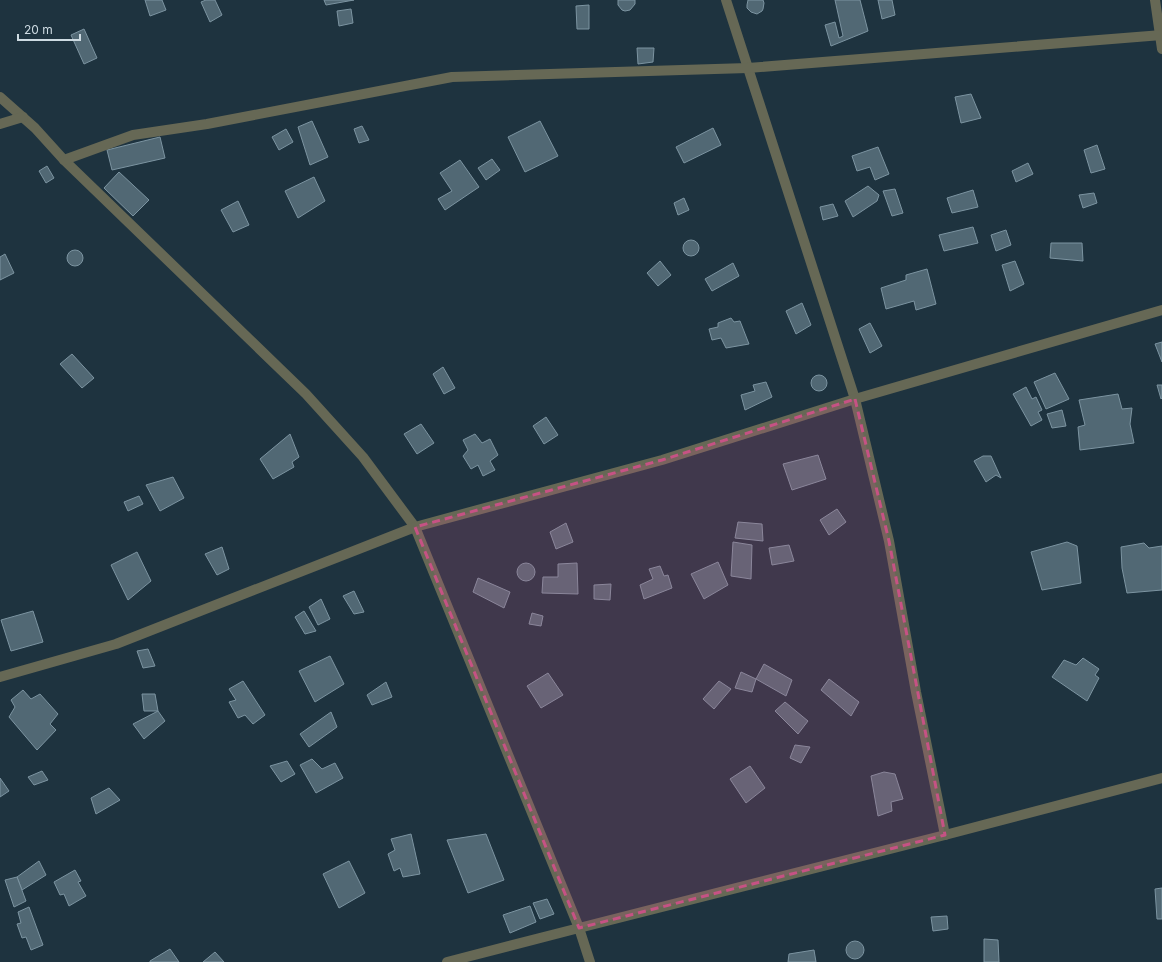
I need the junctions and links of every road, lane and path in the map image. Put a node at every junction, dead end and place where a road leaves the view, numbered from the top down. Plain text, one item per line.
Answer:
1 (726, 0) edge
2 (1155, 0) edge
3 (1161, 35) edge
4 (1162, 48) edge
5 (748, 68) junction
6 (0, 97) edge
7 (23, 117) junction
8 (0, 124) edge
9 (64, 160) junction
10 (1162, 310) edge
11 (855, 399) junction
12 (415, 527) junction
13 (0, 677) edge
14 (1162, 778) edge
15 (945, 835) junction
16 (579, 928) junction
17 (447, 962) edge
18 (590, 962) edge

1 - 5 street
2 - 3 street
3 - 4 street
3 - 5 street
5 - 9 street
5 - 11 street
6 - 7 street
7 - 8 street
7 - 9 street
9 - 12 street
10 - 11 street
11 - 12 street
11 - 15 street
12 - 13 street
12 - 16 street
14 - 15 street
15 - 16 street
16 - 17 street
16 - 18 street

